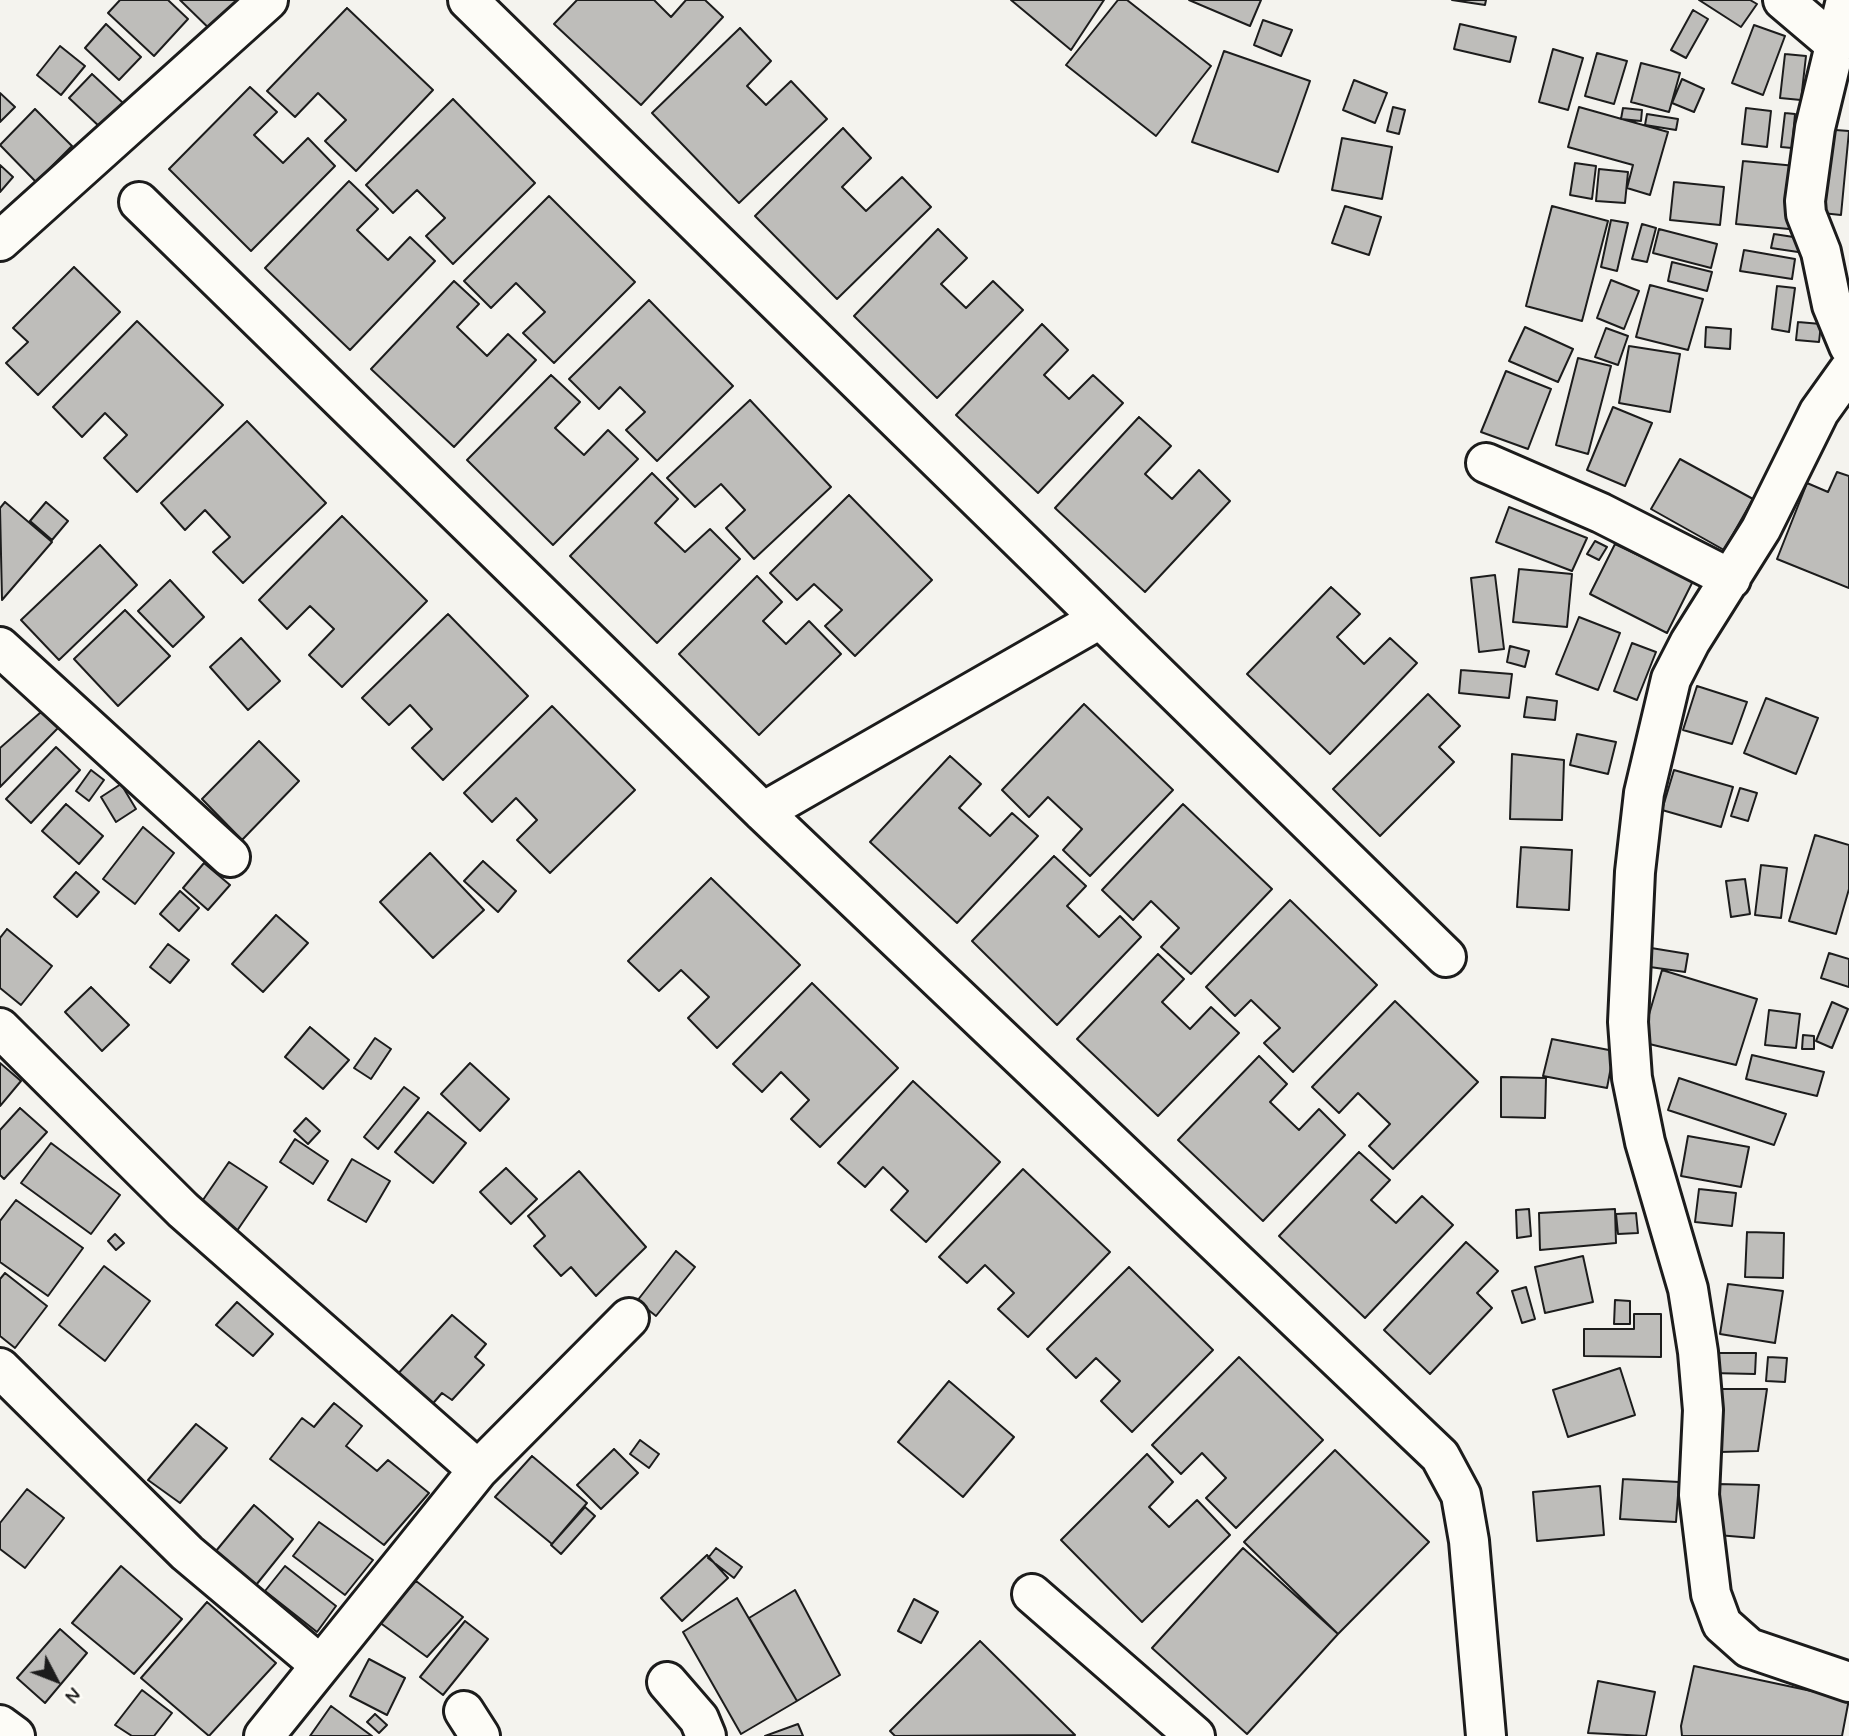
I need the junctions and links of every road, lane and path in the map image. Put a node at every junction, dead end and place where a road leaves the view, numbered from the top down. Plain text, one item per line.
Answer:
1 (268, 0) edge
2 (468, 0) edge
3 (1783, 0) edge
4 (1846, 0) edge
5 (1836, 45) junction
6 (139, 202) dead end
7 (0, 241) edge
8 (1849, 346) edge
9 (1849, 370) edge
10 (1486, 463) dead end
11 (1731, 579) junction
12 (1098, 620) junction
13 (0, 647) edge
14 (763, 812) junction
15 (230, 857) dead end
16 (1446, 957) dead end
17 (0, 1028) edge
18 (629, 1318) dead end
19 (0, 1368) edge
20 (478, 1470) junction
21 (1032, 1594) dead end
22 (319, 1664) junction
23 (667, 1682) dead end
24 (1849, 1682) edge
25 (0, 1725) edge
26 (15, 1736) edge
27 (264, 1736) edge
28 (706, 1736) edge
29 (1195, 1736) edge
30 (1486, 1736) edge

1 - 7 street
2 - 12 street
3 - 5 street
4 - 5 street
5 - 8 street
6 - 14 street
9 - 11 street
10 - 11 street
11 - 24 street
12 - 14 street
12 - 16 street
13 - 15 street
14 - 30 street
17 - 20 street
18 - 20 street
19 - 22 street
20 - 22 street
21 - 29 street
22 - 27 street
23 - 28 street
25 - 26 street

